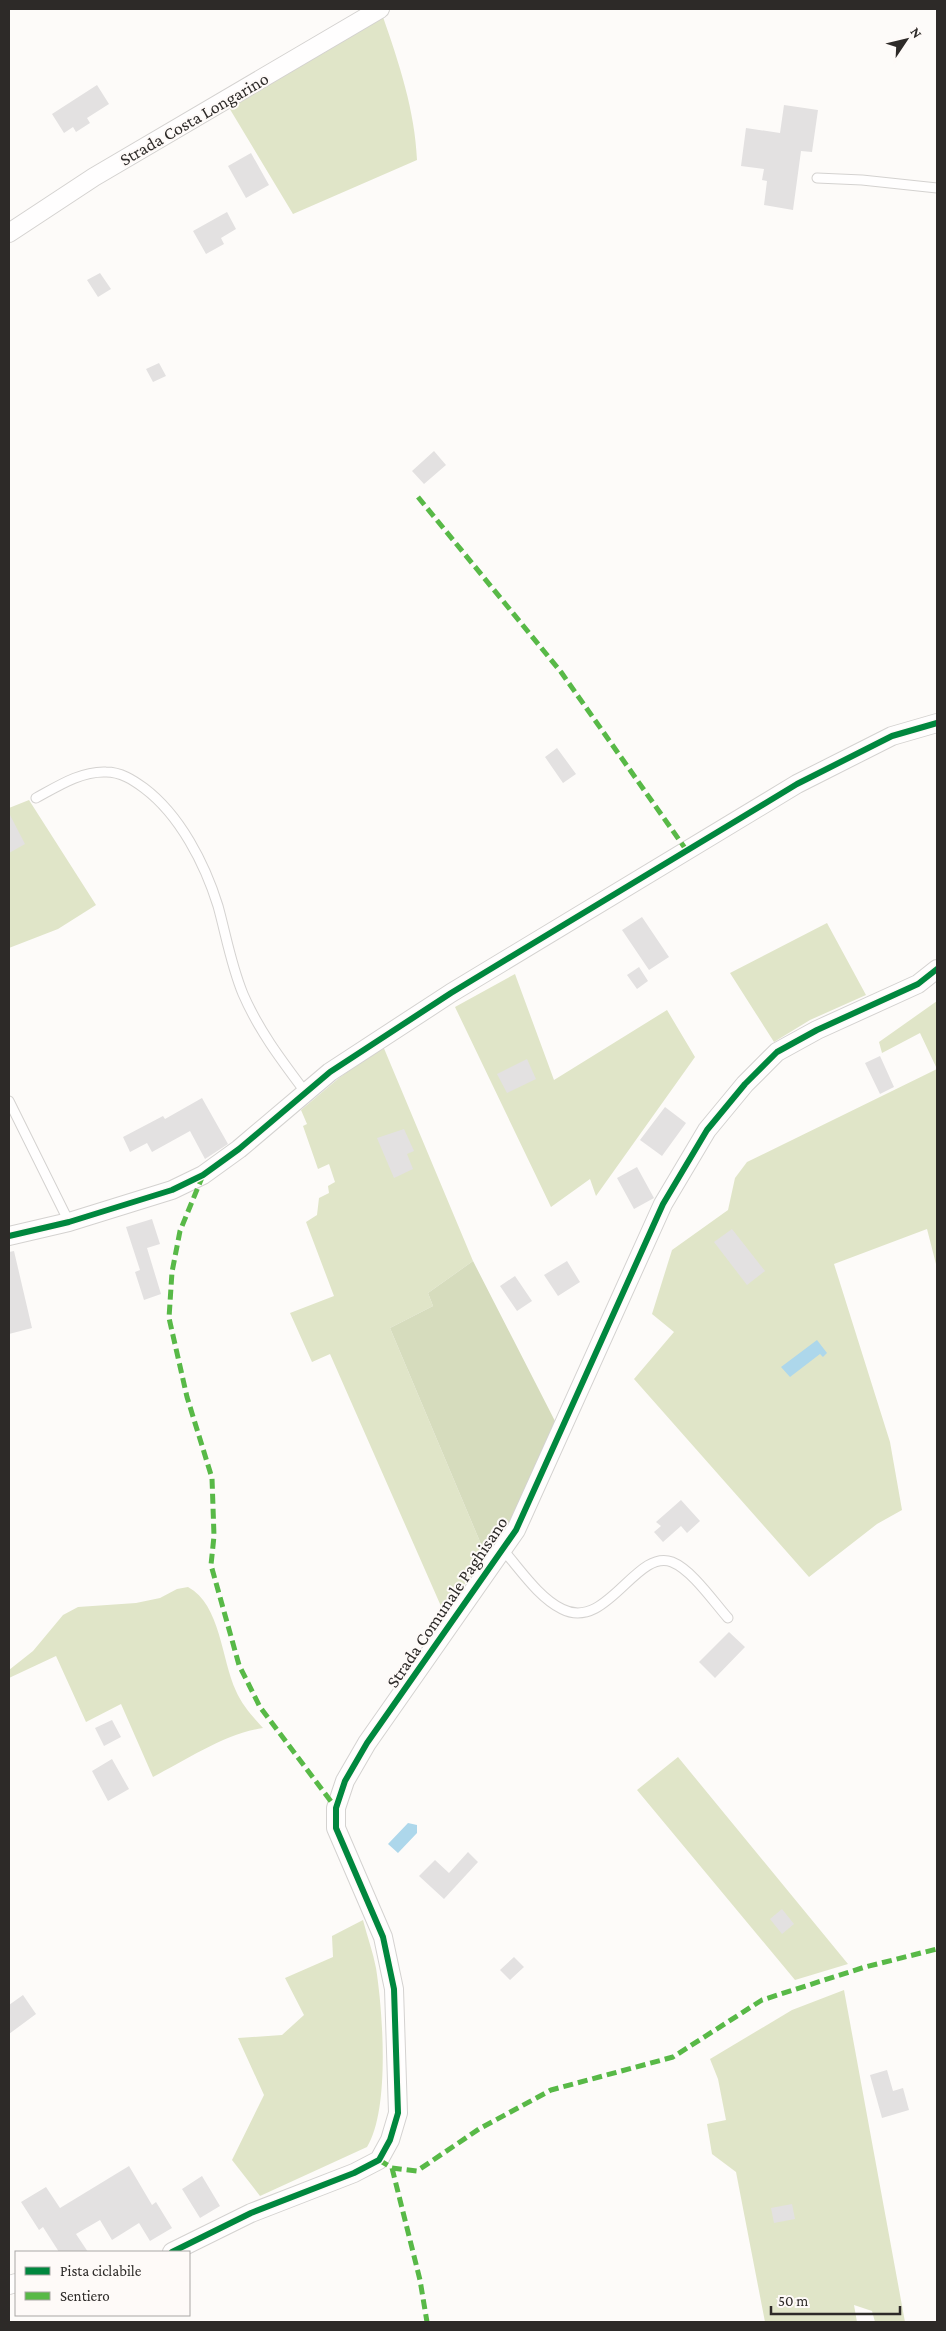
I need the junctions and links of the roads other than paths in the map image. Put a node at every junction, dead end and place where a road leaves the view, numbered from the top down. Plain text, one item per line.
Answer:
1 (380, 9) edge
2 (817, 178) dead end
3 (937, 188) edge
4 (9, 233) edge
5 (937, 723) edge
6 (36, 798) dead end
7 (937, 969) edge
8 (306, 1093) junction
9 (9, 1101) edge
10 (69, 1222) junction
11 (9, 1236) edge
12 (503, 1550) junction
13 (728, 1618) dead end
14 (174, 2251) edge

1 - 4 street, Strada Costa Longarino
2 - 3 lane
5 - 8 street
6 - 8 lane
7 - 12 street, Strada Comunale Paghisano
8 - 10 street
9 - 10 lane
10 - 11 street
12 - 13 lane
12 - 14 street, Strada Comunale Paghisano

